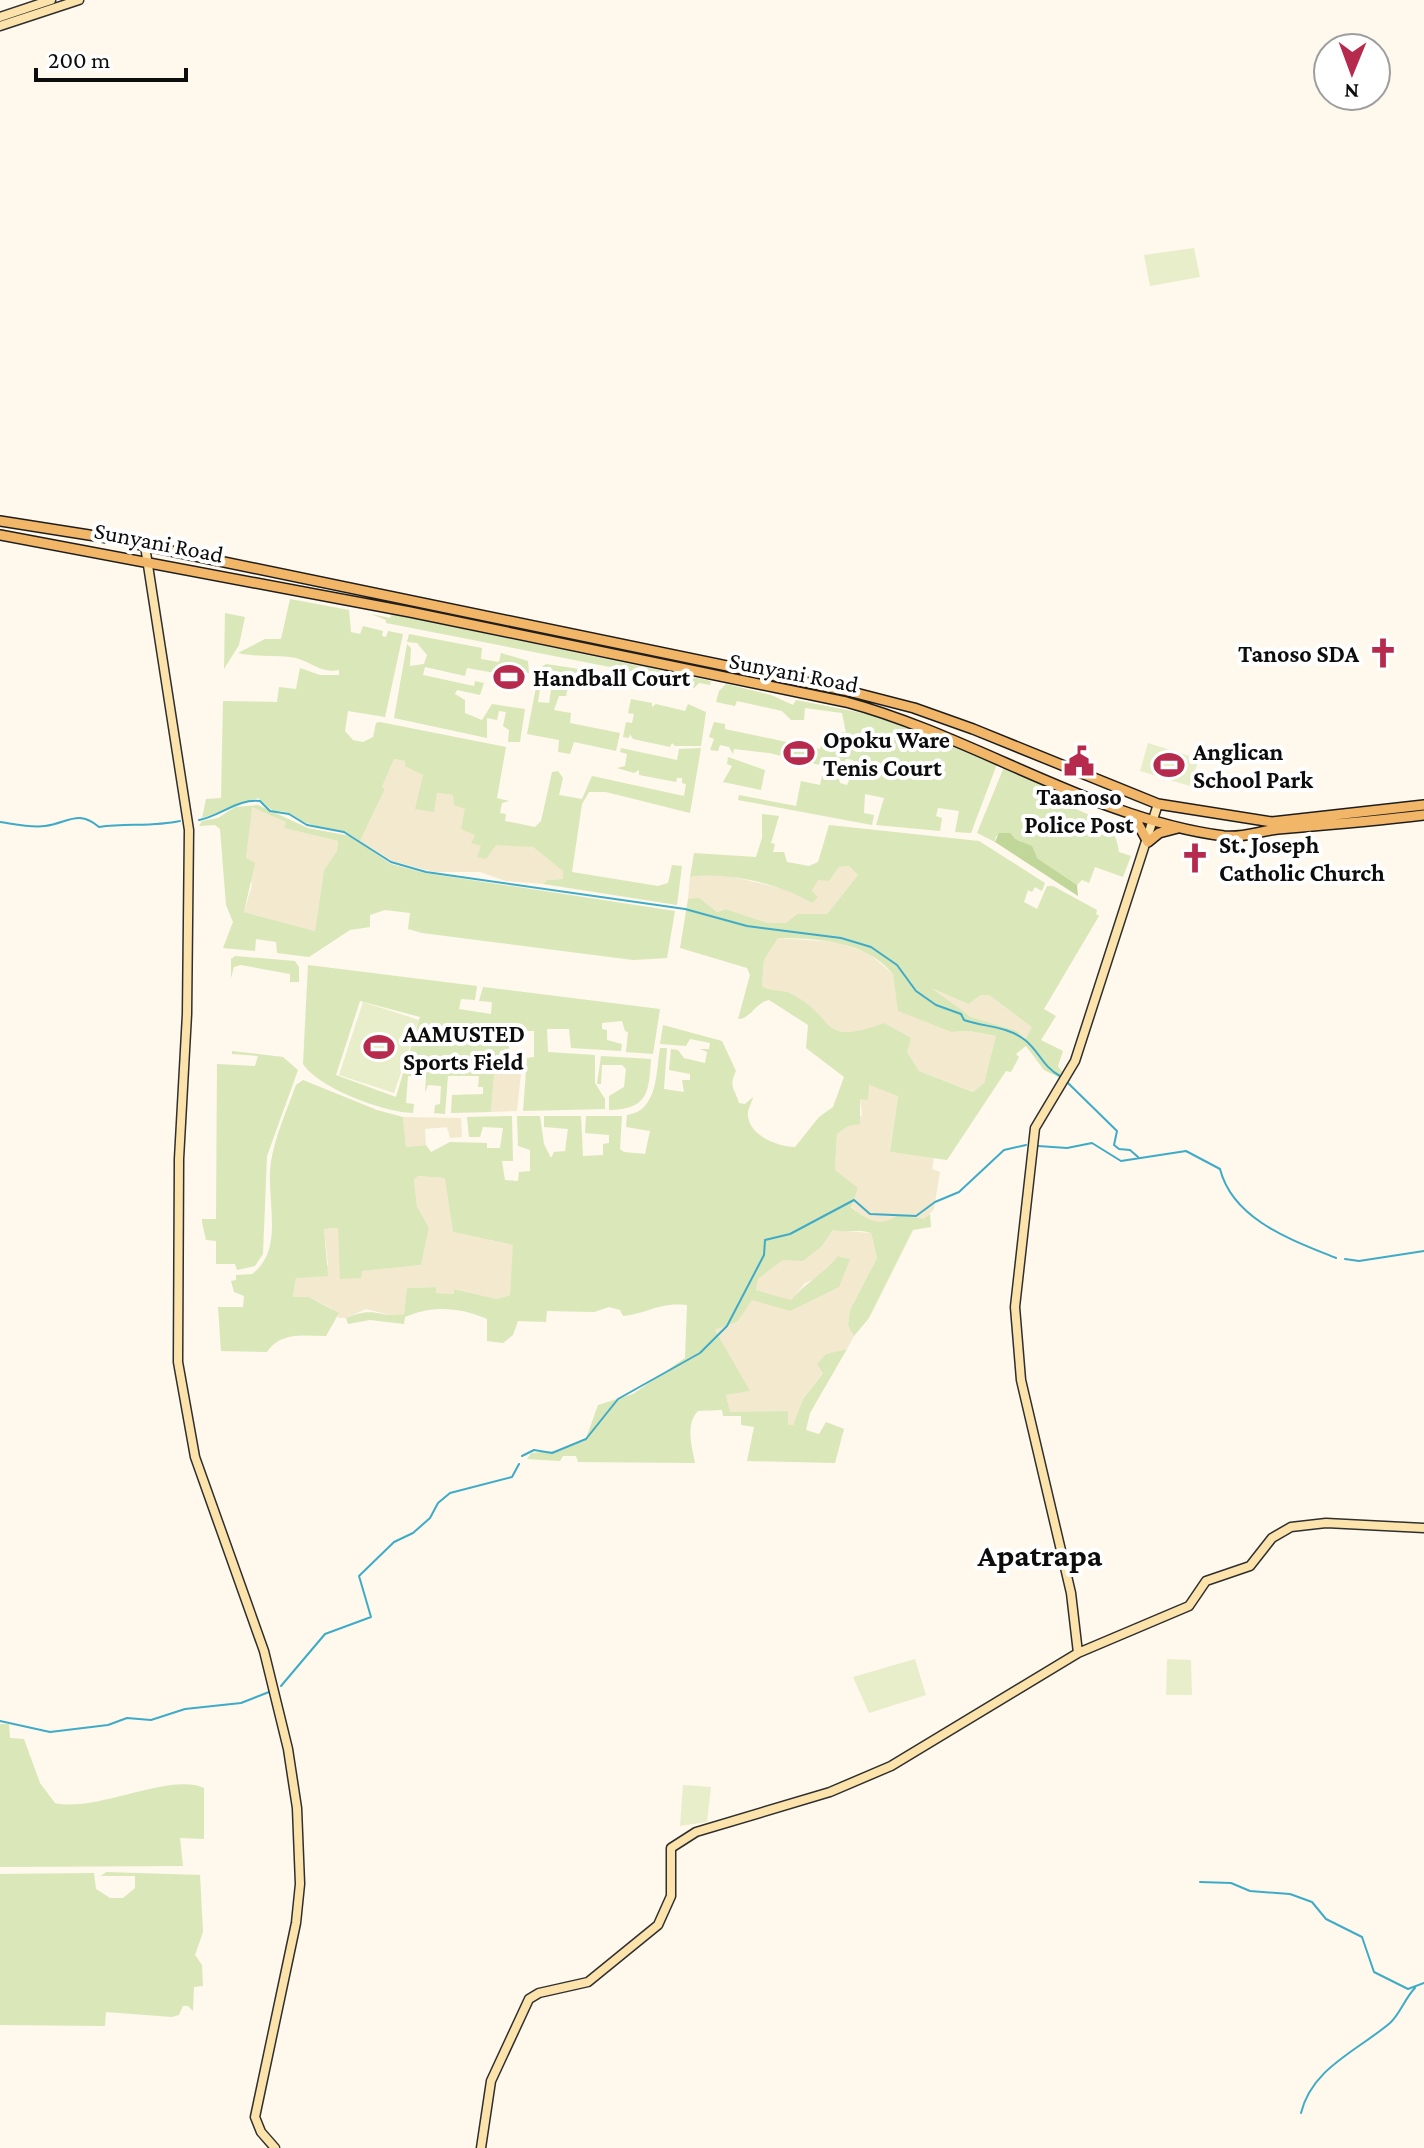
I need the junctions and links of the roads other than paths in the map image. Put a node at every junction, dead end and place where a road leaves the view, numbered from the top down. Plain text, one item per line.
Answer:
1 (51, 0) edge
2 (79, 0) edge
3 (0, 17) edge
4 (0, 26) edge
5 (0, 521) edge
6 (0, 535) edge
7 (145, 546) junction
8 (146, 560) junction
9 (555, 632) junction
10 (565, 645) junction
11 (1158, 804) junction
12 (1424, 805) edge
13 (1131, 813) junction
14 (1424, 815) edge
15 (1153, 821) junction
16 (1178, 828) junction
17 (1148, 842) junction
18 (1424, 1528) edge
19 (1078, 1653) junction
20 (275, 2148) edge
21 (481, 2148) edge

1 - 3 street
2 - 4 street
5 - 7 main road
6 - 8 main road, Sunyani Road
7 - 8 street
7 - 9 main road
8 - 10 main road, Sunyani Road
8 - 20 street
9 - 10 main road
9 - 11 main road
10 - 13 main road, Sunyani Road
11 - 12 main road
11 - 15 street
13 - 15 main road, Sunyani Road
13 - 17 main road
14 - 16 main road, Sunyani Road
15 - 16 main road, Sunyani Road
15 - 17 street
16 - 17 main road
17 - 19 street
18 - 19 street
19 - 21 street

